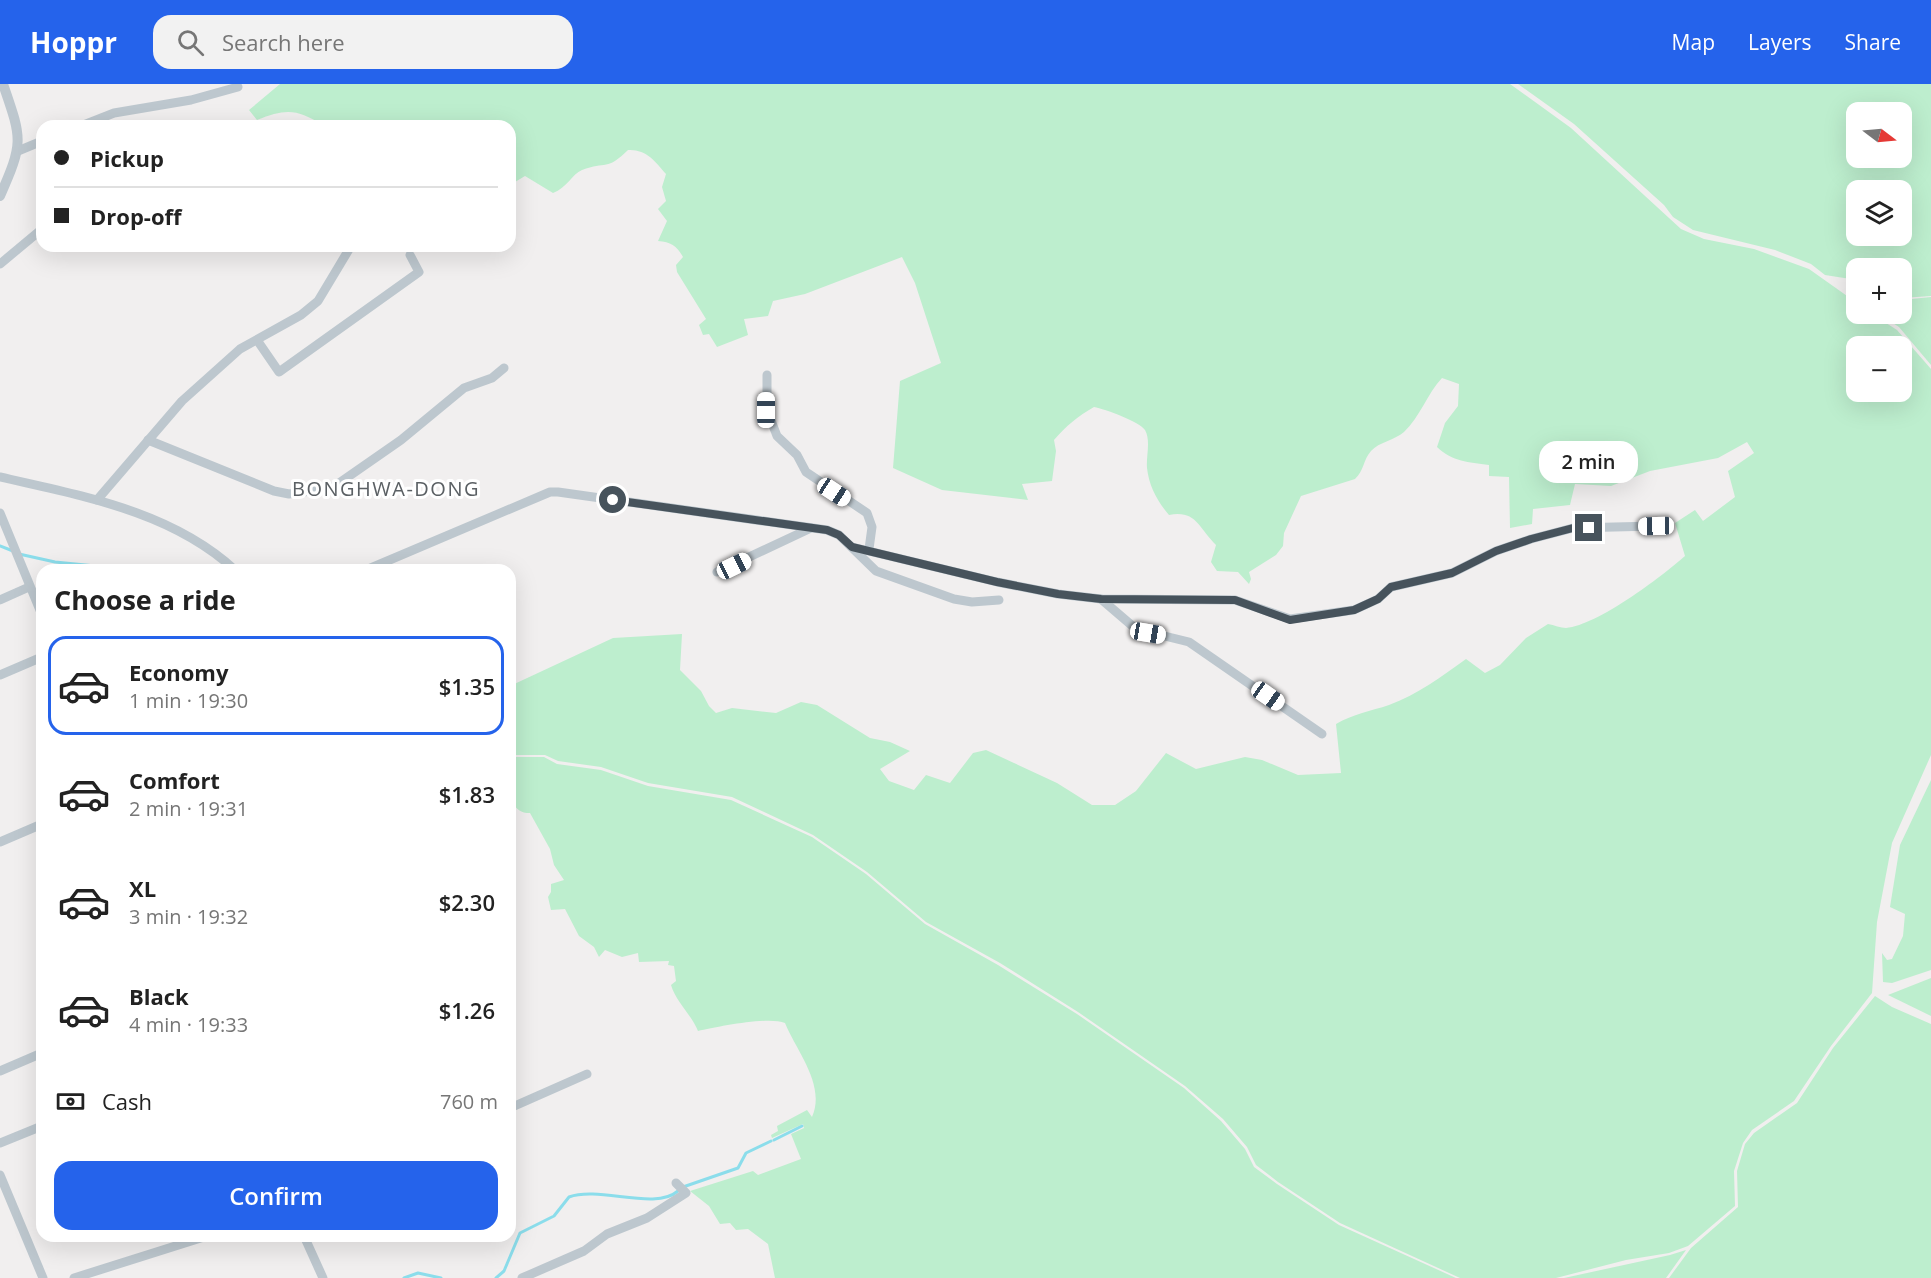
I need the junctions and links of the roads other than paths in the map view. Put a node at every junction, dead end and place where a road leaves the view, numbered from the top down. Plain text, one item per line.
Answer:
1 (3, 84) edge
2 (238, 87) dead end
3 (96, 120) edge
4 (36, 144) edge
5 (18, 151) junction
6 (0, 196) edge
7 (36, 234) edge
8 (347, 252) edge
9 (410, 255) dead end
10 (0, 264) edge
11 (257, 340) junction
12 (504, 368) dead end
13 (767, 375) dead end
14 (148, 440) junction
15 (0, 477) edge
16 (97, 500) junction
17 (0, 513) edge
18 (1656, 526) dead end
19 (812, 528) junction
20 (852, 547) junction
21 (869, 549) junction
22 (229, 564) edge
23 (380, 564) edge
24 (717, 572) dead end
25 (30, 587) junction
26 (1101, 599) junction
27 (0, 600) edge
28 (999, 600) dead end
29 (36, 601) edge
30 (36, 660) edge
31 (0, 675) edge
32 (1322, 734) dead end
33 (36, 827) edge
34 (0, 842) edge
35 (36, 1056) edge
36 (0, 1071) edge
37 (587, 1074) dead end
38 (516, 1105) edge
39 (36, 1128) edge
40 (0, 1143) edge
41 (0, 1175) edge
42 (676, 1183) dead end
43 (4, 1194) edge
44 (188, 1242) edge
45 (307, 1242) edge
46 (43, 1278) edge
47 (74, 1278) edge
48 (323, 1278) edge
49 (522, 1278) edge

1 - 5 street
2 - 3 street
4 - 5 street
5 - 6 street
7 - 10 street
8 - 11 street
9 - 11 street
11 - 14 street
12 - 14 street
13 - 21 street
14 - 16 street
15 - 16 street
16 - 22 street
17 - 25 street
18 - 26 street
19 - 20 street
19 - 23 street
19 - 24 street
20 - 21 street
20 - 28 street
21 - 26 street
25 - 27 street
25 - 29 street
26 - 32 street
30 - 31 street
33 - 34 street
35 - 36 street
37 - 38 street
39 - 40 street
41 - 43 street
42 - 49 street
43 - 46 street
44 - 47 street
45 - 48 street

